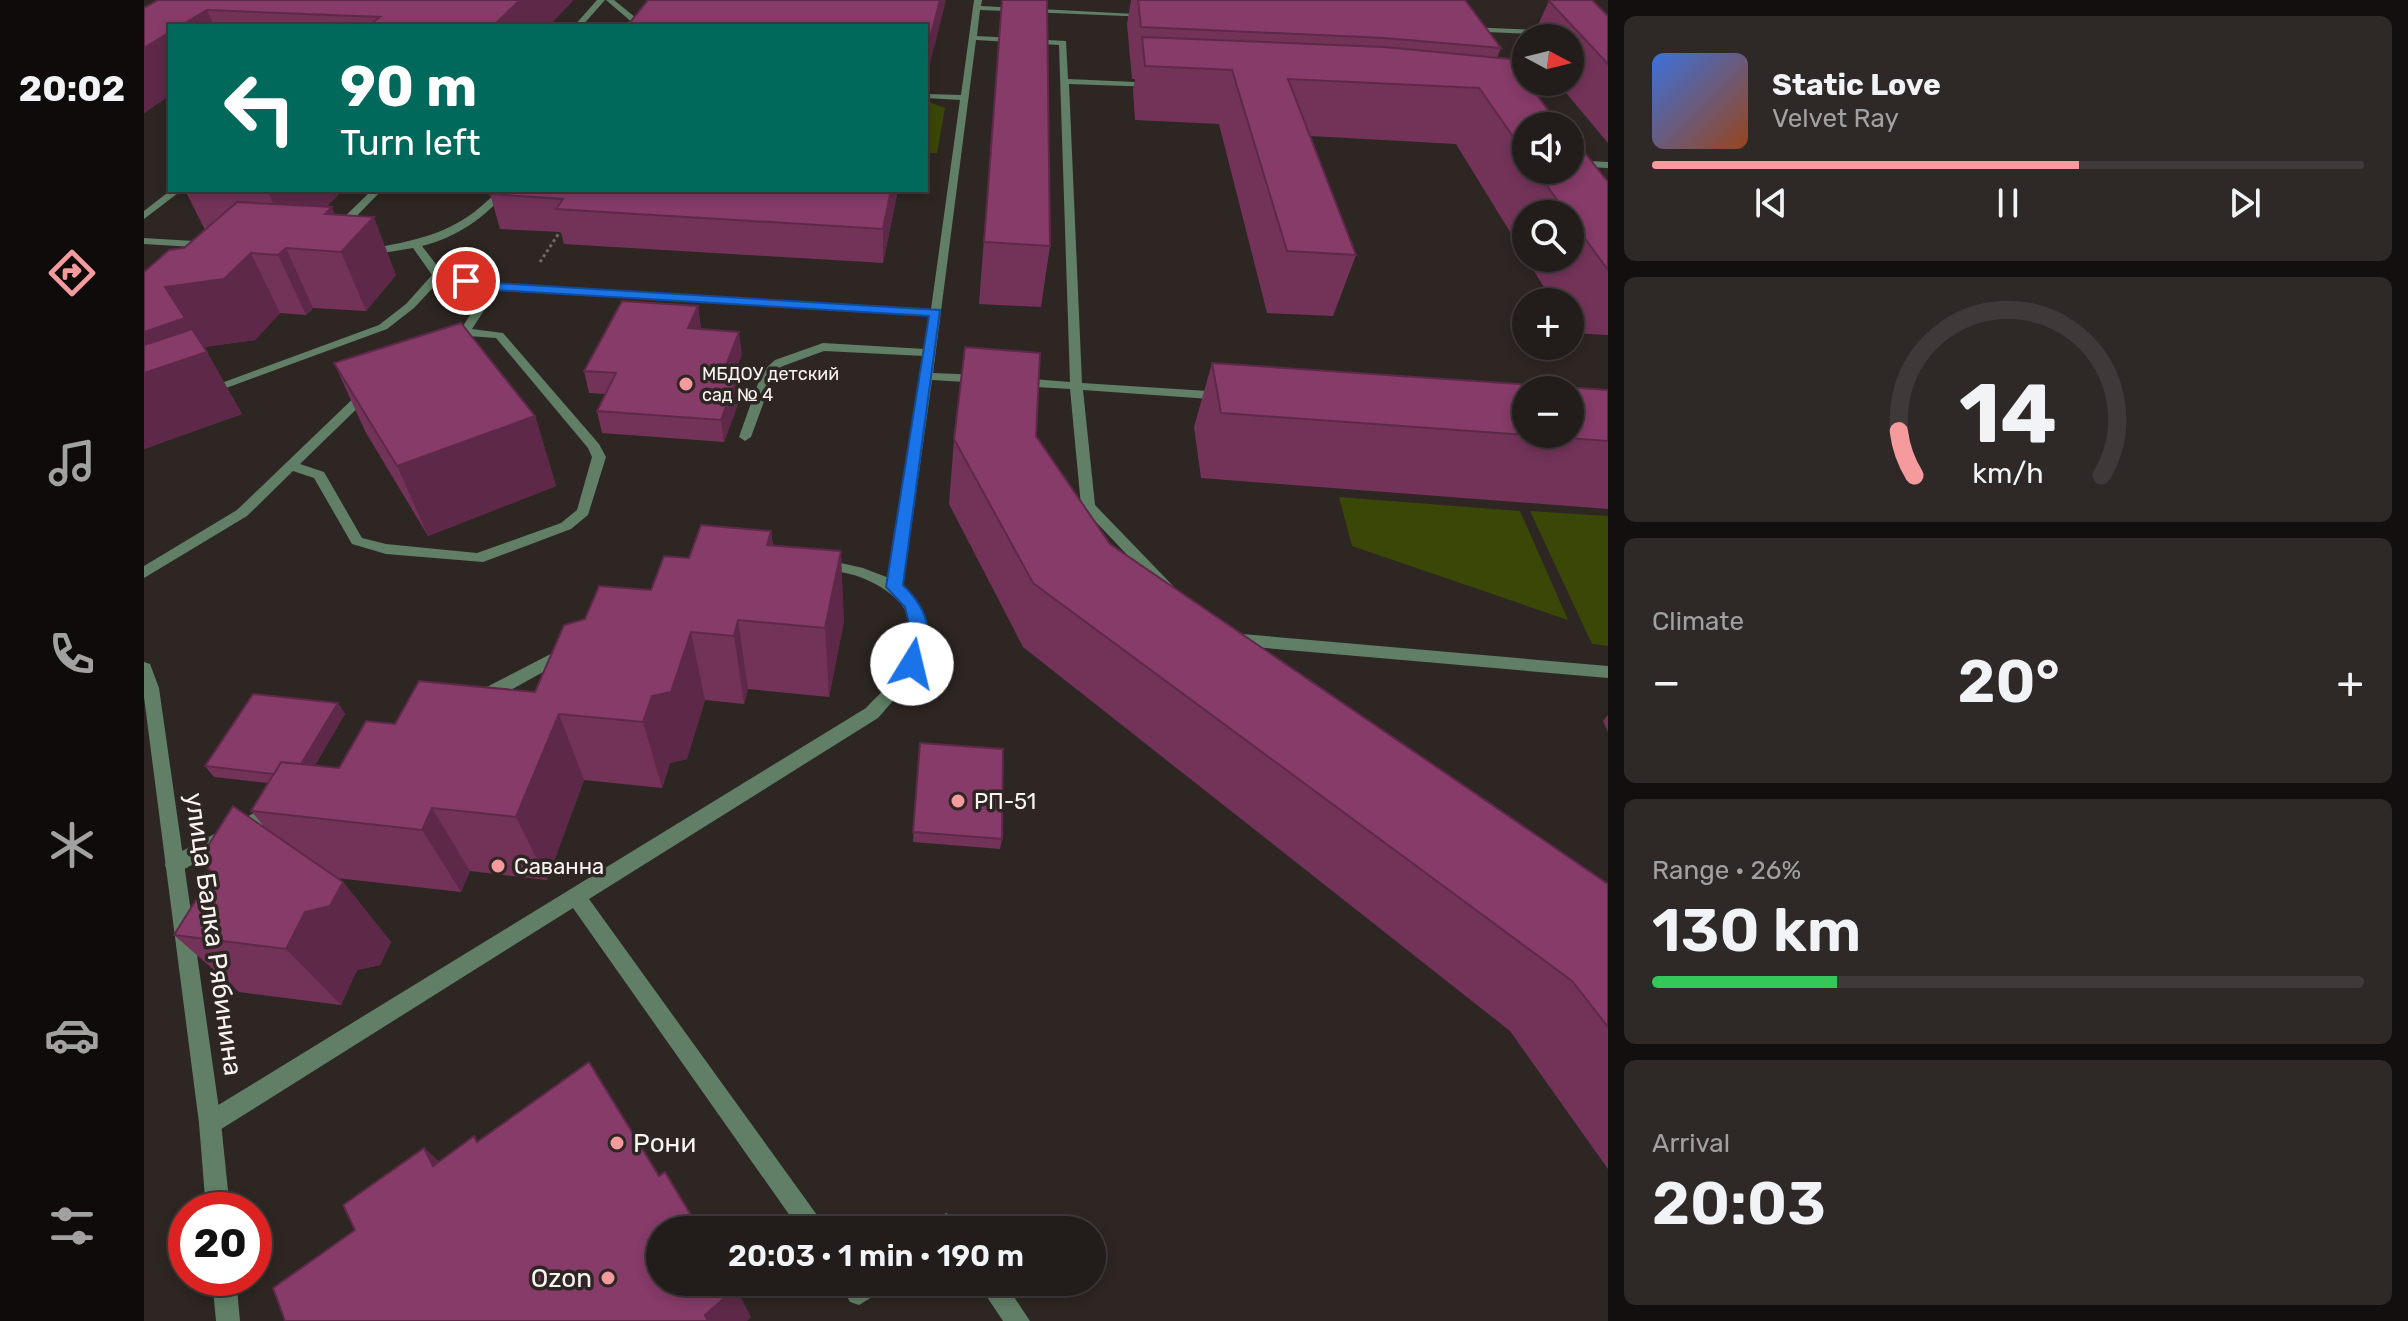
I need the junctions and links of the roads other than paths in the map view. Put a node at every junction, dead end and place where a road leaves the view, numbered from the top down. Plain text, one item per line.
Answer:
1 (601, 0) edge
2 (610, 0) edge
3 (977, 4) edge
4 (1161, 15) edge
5 (580, 24) edge
6 (638, 24) edge
7 (1457, 28) edge
8 (1512, 31) edge
9 (973, 38) junction
10 (1064, 81) junction
11 (1160, 85) edge
12 (928, 96) edge
13 (964, 98) junction
14 (1584, 164) edge
15 (1608, 165) edge
16 (174, 192) edge
17 (375, 192) edge
18 (501, 192) edge
19 (144, 216) edge
20 (144, 241) edge
21 (325, 242) edge
22 (221, 246) edge
23 (417, 246) junction
24 (353, 253) edge
25 (438, 275) junction
26 (495, 286) junction
27 (936, 313) junction
28 (465, 332) junction
29 (444, 350) edge
30 (930, 353) junction
31 (926, 376) junction
32 (375, 384) edge
33 (1076, 386) junction
34 (189, 397) edge
35 (1231, 397) edge
36 (745, 437) dead end
37 (293, 466) junction
38 (806, 562) edge
39 (144, 573) edge
40 (895, 587) junction
41 (1185, 602) edge
42 (577, 646) edge
43 (1264, 657) edge
44 (144, 668) edge
45 (1608, 672) edge
46 (466, 706) edge
47 (285, 804) edge
48 (174, 865) junction
49 (576, 896) junction
50 (210, 1123) junction
51 (216, 1192) edge
52 (804, 1216) edge
53 (226, 1296) edge
54 (999, 1296) edge
55 (228, 1321) edge
56 (1018, 1321) edge

1 - 5 street
2 - 6 street
3 - 4 street
3 - 9 street
7 - 8 street
9 - 10 street
9 - 13 street
10 - 11 street
10 - 33 street
12 - 13 street
13 - 27 street
14 - 15 street
16 - 19 street
17 - 21 street
18 - 23 street
20 - 22 street
23 - 24 street
23 - 25 street
25 - 26 street
25 - 34 street
26 - 27 street
26 - 28 street
27 - 30 street
28 - 29 street
28 - 37 street
30 - 31 street
30 - 36 street
31 - 33 street
31 - 40 street
32 - 37 street
33 - 35 street
33 - 41 street
37 - 39 street
38 - 40 street
40 - 49 street
42 - 46 street
43 - 45 street
44 - 48 street, улица Балка Рябинина
47 - 48 street
48 - 50 street, улица Балка Рябинина
49 - 50 street
49 - 52 street
50 - 51 street, улица Балка Рябинина
53 - 55 street
54 - 56 street

